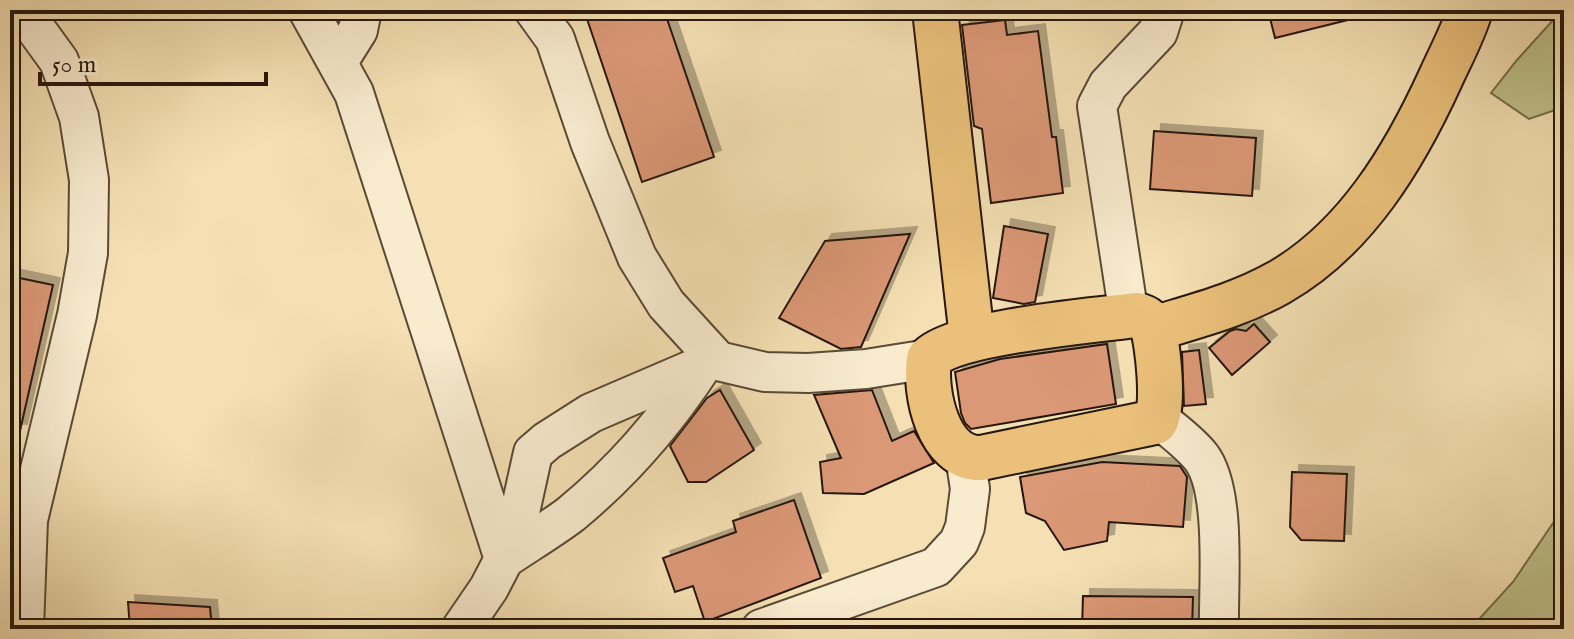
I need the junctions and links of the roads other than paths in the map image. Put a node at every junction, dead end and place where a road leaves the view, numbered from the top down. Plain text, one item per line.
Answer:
1 (22, 10) edge
2 (308, 10) edge
3 (362, 10) edge
4 (534, 10) edge
5 (935, 10) edge
6 (1165, 10) edge
7 (1470, 10) edge
8 (338, 62) junction
9 (1141, 322) junction
10 (972, 338) junction
11 (929, 359) junction
12 (710, 363) junction
13 (1159, 419) junction
14 (965, 456) junction
15 (504, 559) junction
16 (24, 629) edge
17 (461, 629) edge
18 (761, 629) edge
19 (1219, 629) edge

1 - 16 street
2 - 8 street
3 - 8 street
4 - 12 street
5 - 10 main road
6 - 9 street
7 - 9 main road
8 - 15 street
9 - 10 main road
9 - 13 main road
10 - 11 main road
11 - 12 street
11 - 14 main road
12 - 15 street
12 - 15 street
13 - 14 main road
13 - 19 street
14 - 18 street
15 - 17 street

